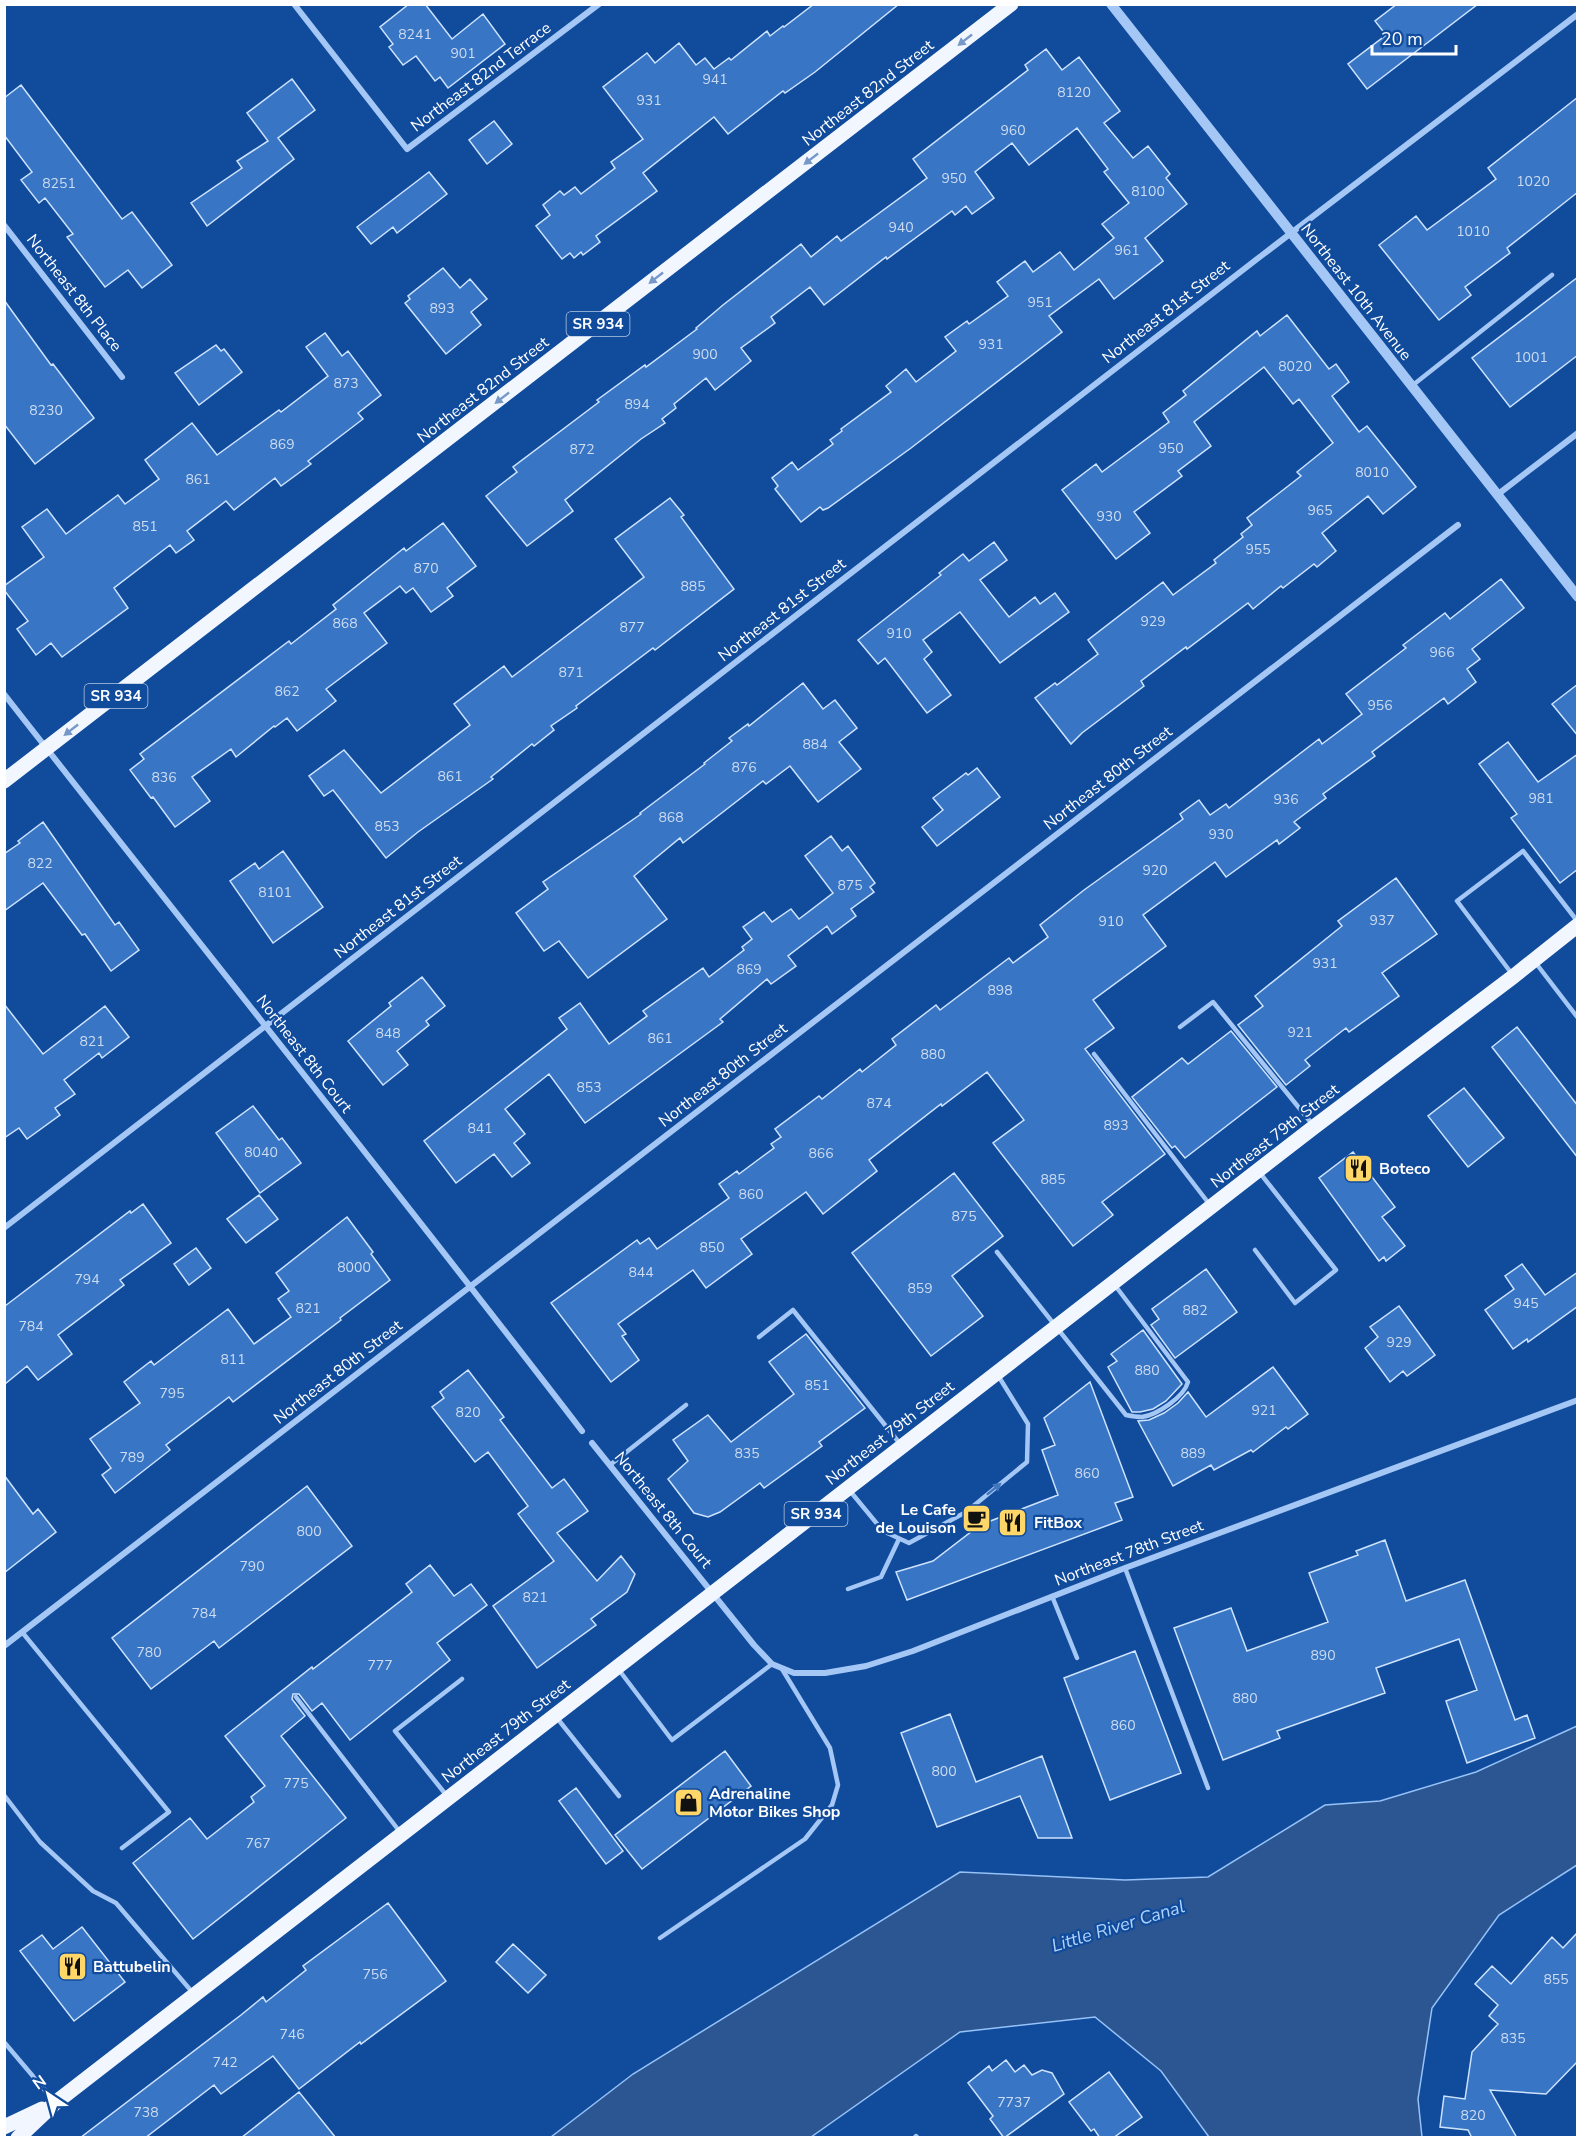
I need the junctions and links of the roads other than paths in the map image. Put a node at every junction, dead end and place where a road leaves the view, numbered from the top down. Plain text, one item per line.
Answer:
1 (294, 4) edge
2 (599, 4) edge
3 (1011, 4) edge
4 (1111, 4) edge
5 (1578, 14) edge
6 (4, 225) edge
7 (1291, 233) junction
8 (1552, 275) dead end
9 (122, 377) dead end
10 (1411, 387) junction
11 (1578, 433) edge
12 (1496, 495) junction
13 (1458, 525) dead end
14 (1578, 597) edge
15 (4, 694) edge
16 (48, 748) junction
17 (4, 782) edge
18 (1578, 924) edge
19 (1533, 960) junction
20 (1514, 976) junction
21 (1578, 1018) edge
22 (265, 1027) junction
23 (1180, 1027) dead end
24 (1094, 1054) dead end
25 (1314, 1127) junction
26 (1259, 1171) junction
27 (1212, 1207) junction
28 (4, 1228) edge
29 (1255, 1250) dead end
30 (997, 1252) dead end
31 (1114, 1283) junction
32 (471, 1286) junction
33 (1057, 1328) junction
34 (759, 1337) dead end
35 (997, 1374) junction
36 (1578, 1400) edge
37 (686, 1405) dead end
38 (582, 1431) dead end
39 (592, 1443) dead end
40 (902, 1447) junction
41 (610, 1465) junction
42 (848, 1489) junction
43 (899, 1539) junction
44 (1125, 1568) junction
45 (848, 1589) dead end
46 (713, 1594) junction
47 (1052, 1596) junction
48 (22, 1632) junction
49 (4, 1646) edge
50 (1077, 1658) dead end
51 (772, 1664) junction
52 (617, 1668) junction
53 (782, 1669) junction
54 (462, 1678) dead end
55 (296, 1697) dead end
56 (555, 1716) junction
57 (1208, 1788) dead end
58 (4, 1795) edge
59 (619, 1796) dead end
60 (449, 1798) junction
61 (401, 1834) junction
62 (122, 1848) dead end
63 (660, 1938) dead end
64 (195, 1995) junction
65 (4, 2042) edge
66 (55, 2103) junction
67 (4, 2127) edge
68 (18, 2138) edge

1 - 2 street, Northeast 82nd Terrace
3 -> 16 main road, Northeast 82nd Street / SR 934
4 - 7 street, Northeast 10th Avenue
5 - 7 street, Northeast 81st Street
6 - 9 street, Northeast 8th Place
7 - 10 street, Northeast 10th Avenue
7 - 22 street, Northeast 81st Street
8 - 10 lane
10 - 12 street, Northeast 10th Avenue
11 - 12 street
12 - 14 street, Northeast 10th Avenue
13 - 32 street, Northeast 80th Street
15 - 16 street, Northeast 8th Court
16 - 17 main road, Northeast 82nd Street / SR 934
16 - 22 street, Northeast 8th Court
18 - 19 main road, Northeast 79th Street / SR 934
18 - 20 lane
19 - 20 main road, Northeast 79th Street / SR 934
19 - 21 lane
20 - 25 main road, Northeast 79th Street / SR 934
22 - 28 street, Northeast 81st Street
22 - 32 street, Northeast 8th Court
23 - 25 lane
24 - 27 lane
25 - 26 main road, Northeast 79th Street / SR 934
26 - 27 main road, Northeast 79th Street / SR 934
26 - 29 lane
27 - 31 main road, Northeast 79th Street / SR 934
30 - 33 lane
31 - 33 main road, Northeast 79th Street / SR 934
31 - 33 lane
32 - 38 street, Northeast 8th Court
32 - 48 street, Northeast 80th Street
33 - 35 main road, Northeast 79th Street / SR 934
34 - 40 lane
35 - 40 main road, Northeast 79th Street / SR 934
43 -> 35 lane
36 - 44 street, Northeast 78th Street
37 - 41 lane
39 - 41 street, Northeast 8th Court
40 - 42 main road, Northeast 79th Street / SR 934
41 - 46 street, Northeast 8th Court
42 - 43 lane
42 - 46 main road, Northeast 79th Street / SR 934
43 - 45 lane
44 - 47 street, Northeast 78th Street
44 - 57 lane
46 - 51 street, Northeast 78th Street
46 - 52 main road, Northeast 79th Street / SR 934
47 - 50 lane
47 - 53 street, Northeast 78th Street
48 - 49 street, Northeast 80th Street
48 - 62 lane
51 - 52 lane
51 - 53 street, Northeast 78th Street
52 - 56 main road, Northeast 79th Street / SR 934
53 - 63 lane
54 - 60 lane
55 - 61 lane
56 - 59 lane
56 - 60 main road, Northeast 79th Street / SR 934
58 - 64 lane
60 - 61 main road, Northeast 79th Street / SR 934
61 - 64 main road, Northeast 79th Street / SR 934
64 - 66 main road, Northeast 79th Street / SR 934
65 - 66 lane
66 - 67 main road, Northeast 79th Street
66 - 68 main road, Northeast 79th Street / SR 934

